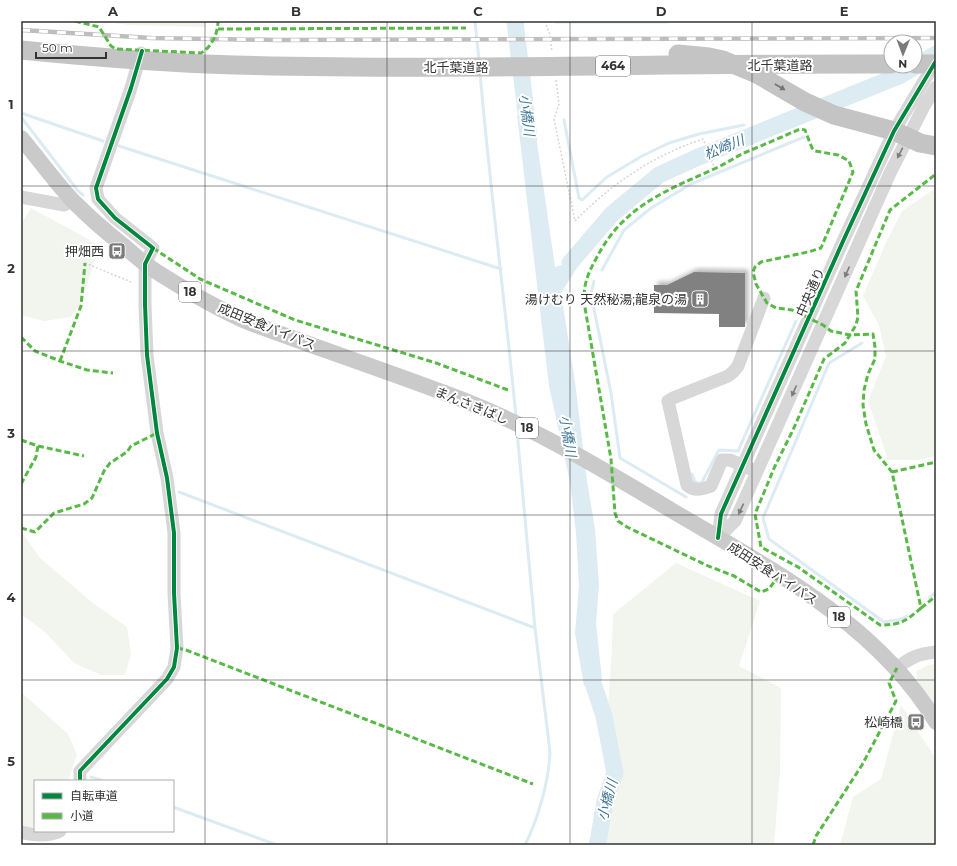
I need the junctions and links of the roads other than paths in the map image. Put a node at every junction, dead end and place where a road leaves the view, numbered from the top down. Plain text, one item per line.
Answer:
1 (21, 50) edge
2 (142, 51) dead end
3 (936, 61) edge
4 (883, 64) edge
5 (923, 64) edge
6 (936, 64) edge
7 (334, 67) junction
8 (936, 87) edge
9 (919, 103) junction
10 (936, 133) edge
11 (901, 134) junction
12 (21, 138) edge
13 (936, 146) edge
14 (21, 197) edge
15 (73, 200) junction
16 (144, 264) junction
17 (764, 298) dead end
18 (403, 378) joint
19 (744, 465) junction
20 (758, 472) junction
21 (643, 493) joint
22 (718, 538) junction
23 (936, 652) edge
24 (897, 668) junction
25 (936, 722) edge
26 (80, 780) edge
27 (21, 832) edge
28 (58, 832) edge

1 - 7 highway, 北千葉道路 / 464, bridge
2 - 16 street
3 - 9 street, 中央通り
4 - 7 highway, 北千葉道路 / 464, bridge
5 - 6 highway, bridge
7 -> 11 highway, bridge
8 - 9 street, 中央通り
9 - 11 street, 中央通り
10 - 11 highway
11 - 13 highway
11 - 19 street, 中央通り
11 -> 20 street, 中央通り
12 - 15 main road, 成田安食バイパス / 18
14 - 15 street
15 - 16 main road, 成田安食バイパス / 18
16 - 18 main road, 成田安食バイパス / 18
16 - 26 street
17 - 19 street
18 - 21 main road, まんさきばし / 18
19 - 20 street
19 - 22 street, 中央通り
20 -> 22 street, 中央通り
21 - 22 main road, 成田安食バイパス / 18
22 - 24 main road, 成田安食バイパス / 18
23 - 24 street
24 - 25 main road, 成田安食バイパス / 18
27 - 28 street

